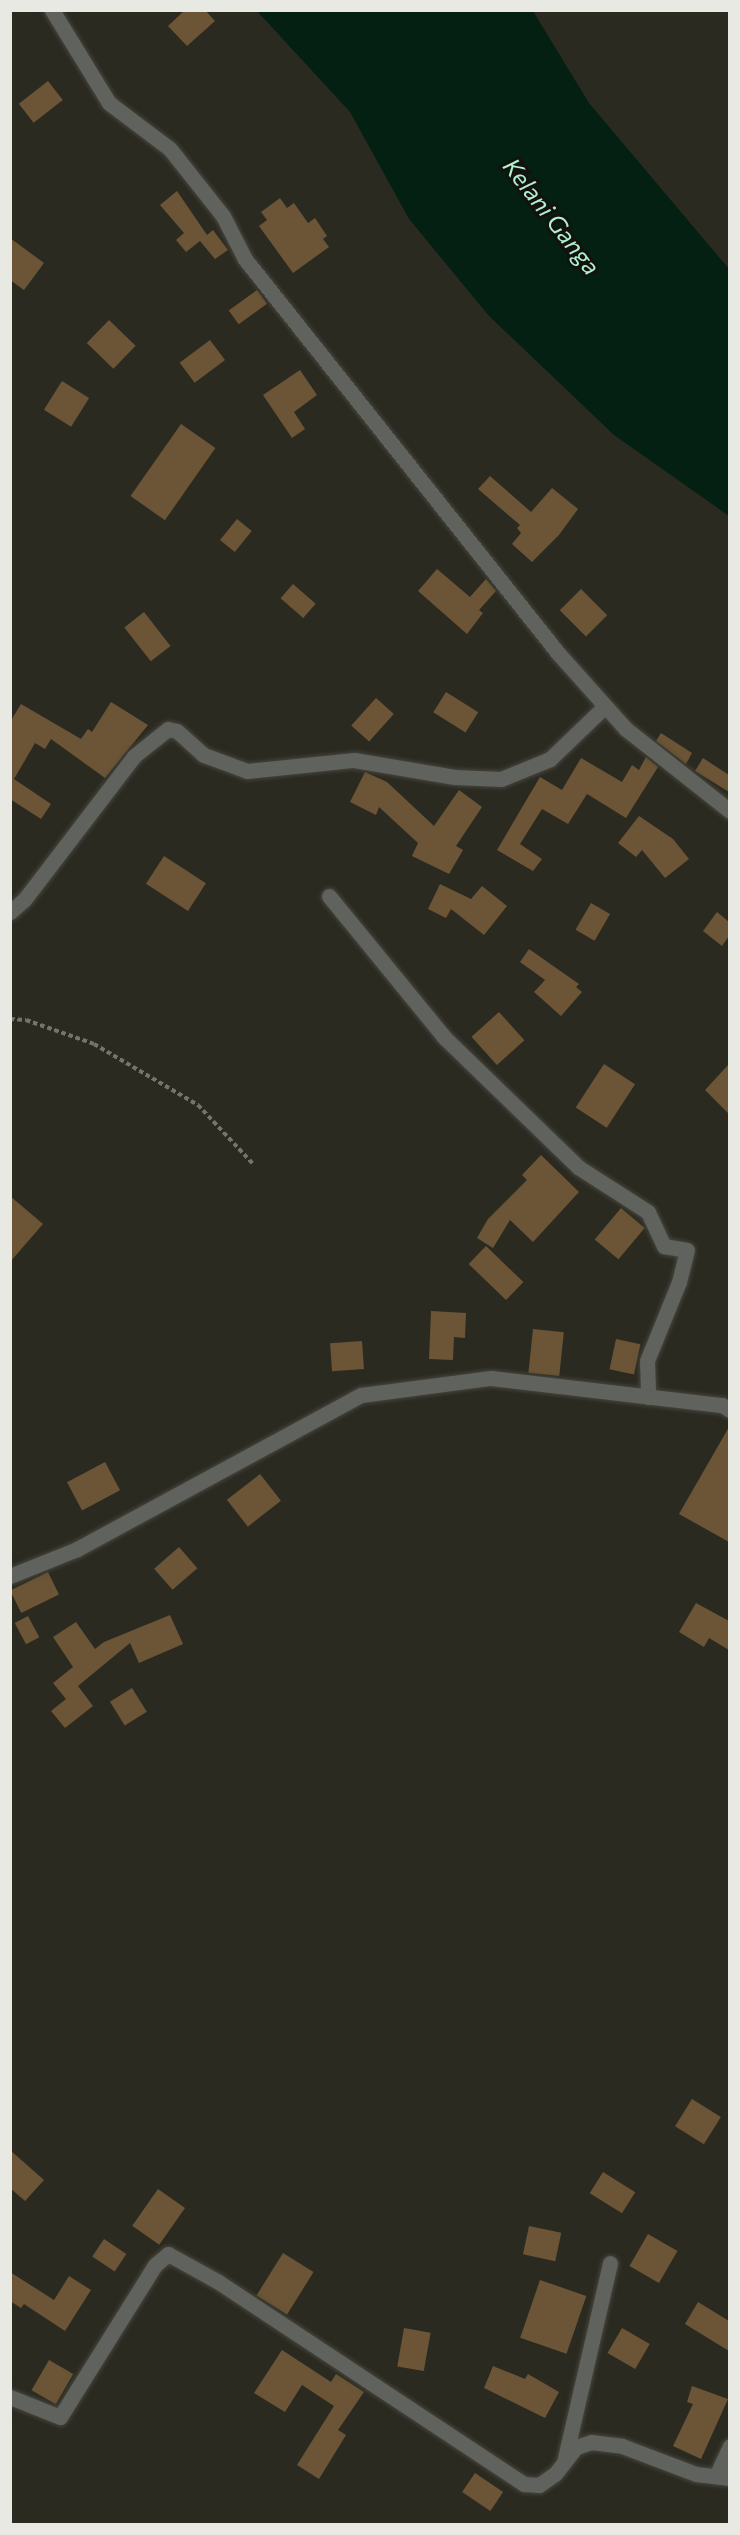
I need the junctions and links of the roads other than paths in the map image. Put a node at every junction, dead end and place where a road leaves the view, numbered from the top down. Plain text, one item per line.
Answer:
1 (52, 10) edge
2 (604, 706) junction
3 (729, 811) edge
4 (329, 896) dead end
5 (10, 912) edge
6 (648, 1397) junction
7 (729, 1410) edge
8 (10, 1576) edge
9 (610, 2263) dead end
10 (10, 2397) edge
11 (729, 2446) edge
12 (565, 2458) junction
13 (723, 2477) edge

1 - 2 street
2 - 3 street
2 - 5 street
4 - 6 street
6 - 7 street
6 - 8 street
9 - 12 street
10 - 12 street
11 - 13 street
12 - 13 street

